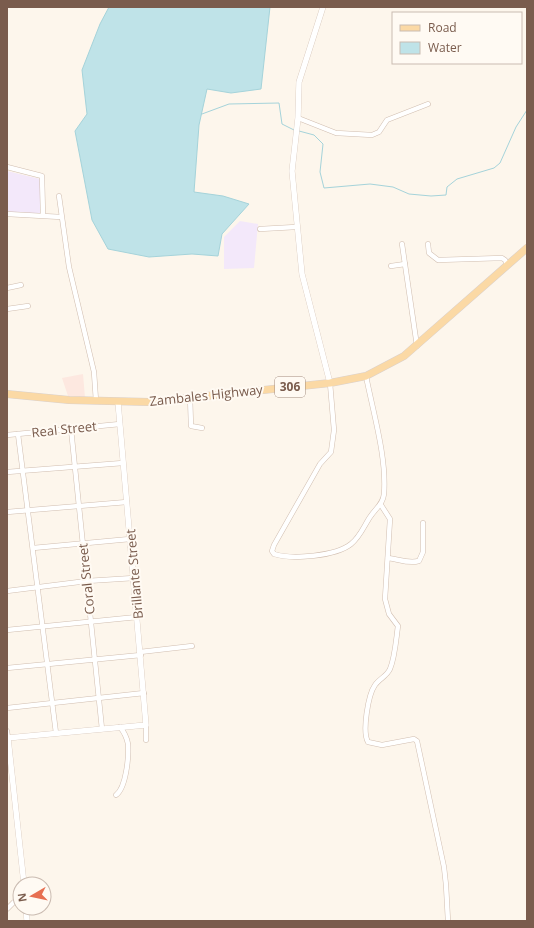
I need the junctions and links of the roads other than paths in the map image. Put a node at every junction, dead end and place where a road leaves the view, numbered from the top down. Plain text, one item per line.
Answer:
1 (323, 7) edge
2 (428, 104) dead end
3 (298, 119) junction
4 (7, 167) edge
5 (59, 196) dead end
6 (7, 214) edge
7 (43, 215) junction
8 (61, 217) junction
9 (296, 227) junction
10 (260, 229) dead end
11 (402, 244) dead end
12 (428, 244) dead end
13 (527, 248) edge
14 (405, 264) junction
15 (507, 265) junction
16 (391, 266) dead end
17 (20, 285) dead end
18 (7, 288) edge
19 (28, 306) dead end
20 (7, 309) edge
21 (417, 346) junction
22 (366, 376) junction
23 (330, 383) junction
24 (7, 394) edge
25 (190, 396) junction
26 (96, 401) junction
27 (118, 402) junction
28 (120, 424) junction
29 (71, 428) junction
30 (202, 428) dead end
31 (18, 434) junction
32 (7, 435) edge
33 (123, 463) junction
34 (75, 467) junction
35 (23, 471) junction
36 (7, 472) edge
37 (127, 502) junction
38 (381, 505) junction
39 (78, 506) junction
40 (27, 509) junction
41 (7, 512) edge
42 (423, 523) dead end
43 (130, 539) junction
44 (82, 543) junction
45 (33, 548) junction
46 (388, 558) junction
47 (134, 578) junction
48 (87, 581) junction
49 (38, 587) junction
50 (7, 591) edge
51 (137, 617) junction
52 (90, 621) junction
53 (43, 626) junction
54 (7, 630) edge
55 (192, 646) dead end
56 (140, 654) junction
57 (94, 660) junction
58 (47, 664) junction
59 (7, 668) edge
60 (144, 693) junction
61 (98, 699) junction
62 (53, 703) junction
63 (7, 708) edge
64 (146, 725) junction
65 (120, 727) junction
66 (102, 729) junction
67 (7, 731) edge
68 (56, 733) junction
69 (8, 738) edge
70 (146, 740) dead end
71 (116, 795) dead end
72 (23, 876) edge
73 (448, 921) edge

1 - 3 street
2 - 3 street
3 - 9 street
4 - 7 street
5 - 8 street
6 - 7 street
7 - 8 street
8 - 26 street
9 - 10 street
9 - 23 street
11 - 14 street
12 - 15 street
13 - 15 main road, Zambales Highway / 306
14 - 16 street
14 - 21 street
15 - 21 main road, Zambales Highway / 306
17 - 18 street
19 - 20 street
21 - 22 main road, Zambales Highway / 306
22 - 23 main road, Zambales Highway / 306
22 - 38 street
23 - 25 main road, Zambales Highway / 306
23 - 38 street
24 - 26 main road, Zambales Highway / 306
25 - 27 main road, Zambales Highway / 306
25 - 30 street
26 - 27 main road, Zambales Highway / 306
27 - 28 street, Brillante Street
28 - 29 street, Real Street
28 - 33 street, Brillante Street
29 - 31 street, Real Street
29 - 34 street, Coral Street
31 - 32 street, Real Street
31 - 35 street
33 - 34 street
33 - 37 street, Brillante Street
34 - 35 street
34 - 39 street, Coral Street
35 - 36 street
35 - 40 street
37 - 39 street
37 - 43 street, Brillante Street
38 - 46 street
39 - 40 street
39 - 44 street, Coral Street
40 - 41 street
40 - 45 street
42 - 46 street
43 - 44 street
43 - 47 street, Brillante Street
44 - 45 street
44 - 48 street, Coral Street
45 - 49 street
46 - 73 street
47 - 48 street
47 - 51 street, Brillante Street
48 - 49 street
48 - 52 street, Coral Street
49 - 50 street
49 - 53 street
51 - 52 street
51 - 56 street, Brillante Street
52 - 53 street
52 - 57 street, Coral Street
53 - 54 street
53 - 58 street
55 - 56 street
56 - 57 street
56 - 60 street, Brillante Street
57 - 58 street
57 - 61 street, Coral Street
58 - 59 street
58 - 62 street
60 - 61 street
60 - 64 street, Brillante Street
61 - 62 street
61 - 66 street, Coral Street
62 - 63 street
62 - 68 street
64 - 65 street
64 - 70 street
65 - 66 street
65 - 71 street
66 - 68 street
67 - 69 street
68 - 69 street
69 - 72 street

